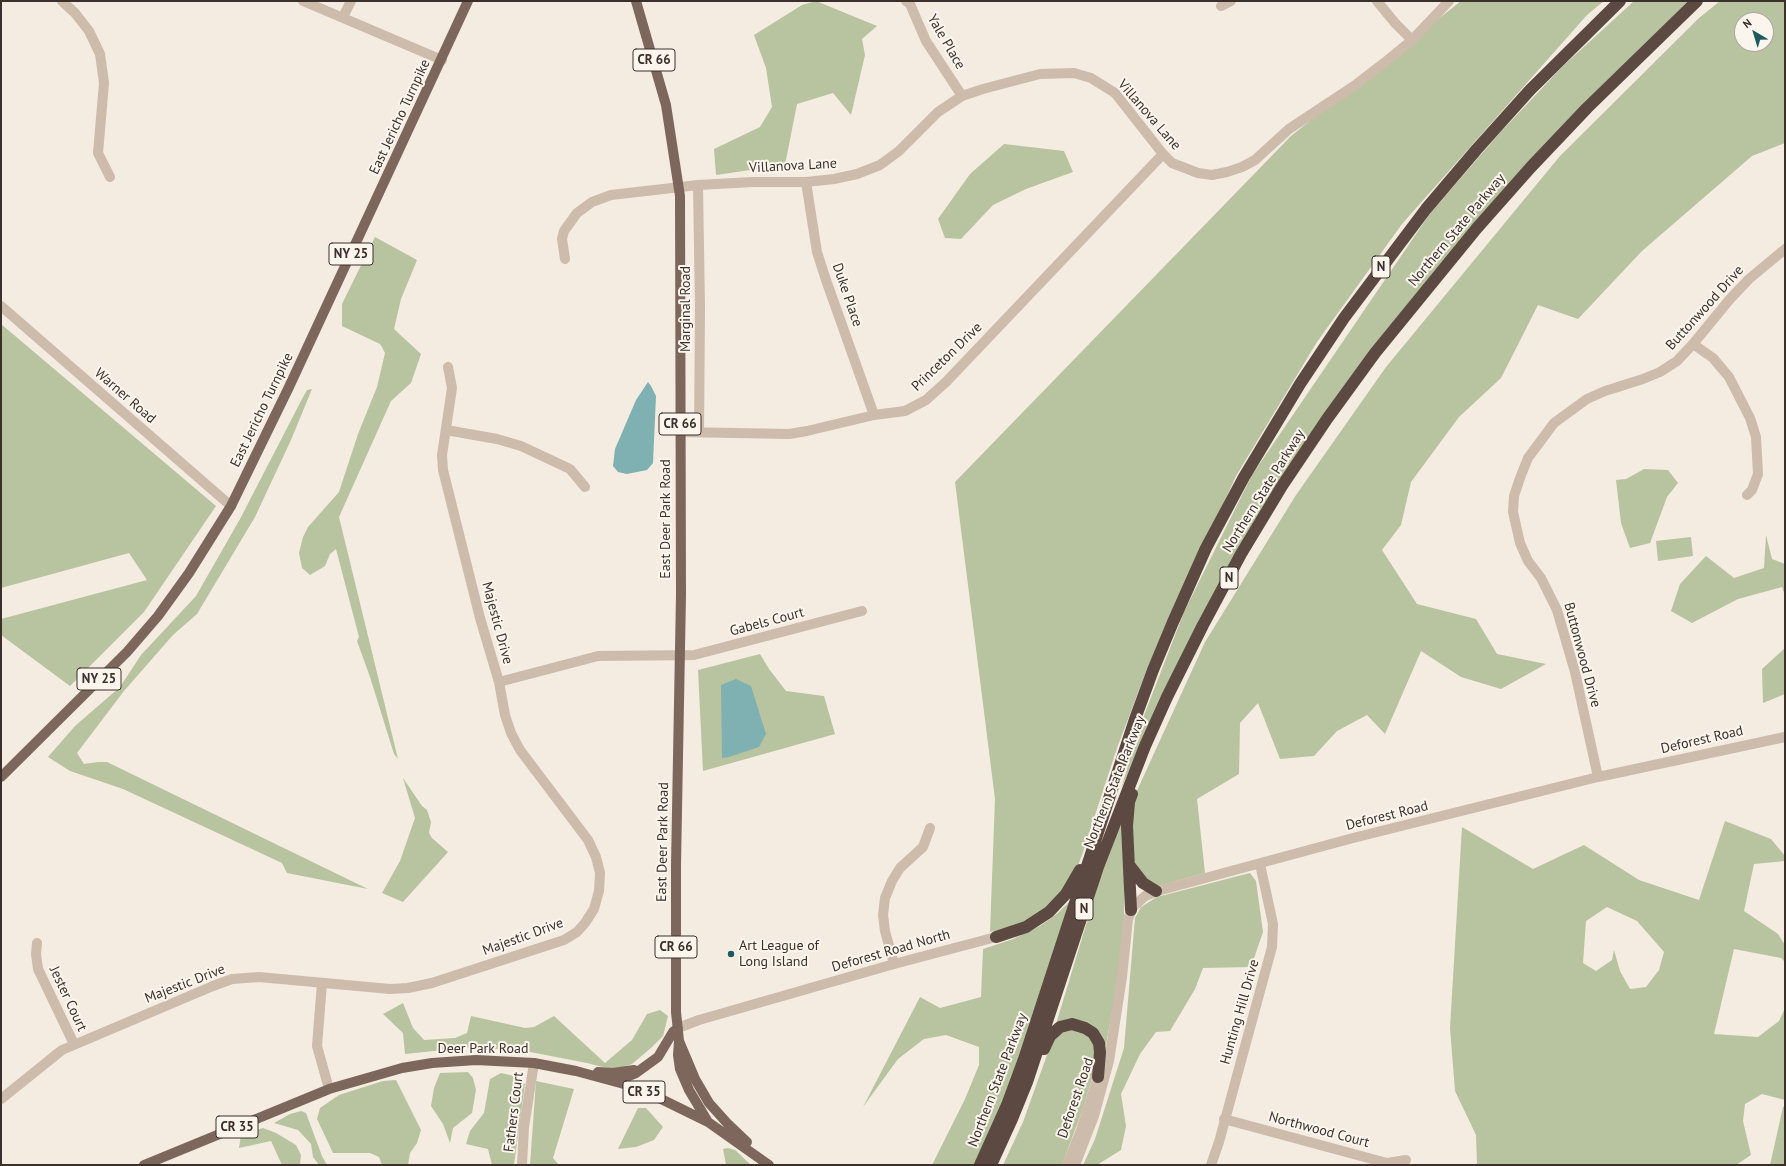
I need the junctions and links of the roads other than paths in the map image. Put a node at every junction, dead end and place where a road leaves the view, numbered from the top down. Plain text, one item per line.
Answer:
1 (62, 1) edge
2 (303, 1) edge
3 (351, 1) edge
4 (468, 1) edge
5 (636, 1) edge
6 (906, 1) edge
7 (1231, 1) edge
8 (1377, 1) edge
9 (1449, 1) edge
10 (1620, 1) edge
11 (1698, 1) edge
12 (1221, 6) dead end
13 (343, 17) junction
14 (1412, 40) junction
15 (442, 60) junction
16 (962, 96) junction
17 (1163, 154) junction
18 (110, 177) dead end
19 (806, 182) junction
20 (698, 185) junction
21 (680, 188) junction
22 (1785, 249) edge
23 (565, 259) dead end
24 (1, 306) edge
25 (1693, 344) junction
26 (448, 367) dead end
27 (874, 415) junction
28 (446, 430) junction
29 (680, 432) junction
30 (699, 432) junction
31 (584, 487) dead end
32 (1747, 496) dead end
33 (231, 506) junction
34 (862, 611) dead end
35 (680, 656) junction
36 (499, 682) junction
37 (1156, 721) junction
38 (1785, 737) edge
39 (1, 777) edge
40 (1598, 777) junction
41 (1101, 825) junction
42 (930, 828) dead end
43 (1128, 863) junction
44 (1260, 864) junction
45 (1156, 891) junction
46 (1131, 910) junction
47 (996, 937) joint
48 (37, 942) dead end
49 (894, 964) junction
50 (322, 983) junction
51 (678, 1028) junction
52 (1111, 1040) junction
53 (679, 1041) junction
54 (74, 1044) junction
55 (534, 1063) junction
56 (647, 1066) junction
57 (576, 1071) junction
58 (1098, 1077) junction
59 (616, 1081) junction
60 (329, 1089) junction
61 (1, 1099) edge
62 (1020, 1100) junction
63 (1224, 1119) junction
64 (708, 1122) junction
65 (1406, 1160) dead end
66 (768, 1164) edge
67 (144, 1165) edge
68 (522, 1165) edge
69 (980, 1165) edge
70 (991, 1165) edge
71 (1067, 1165) edge
72 (1075, 1165) edge
73 (1211, 1165) edge

1 - 18 street
2 - 13 street
3 - 13 street
4 - 15 main road, East Jericho Turnpike / NY 25
5 - 21 main road, East Deer Park Road / CR 66
6 - 16 street, Yale Place
7 - 12 street
8 - 14 street
9 - 14 street, Villanova Lane
10 - 41 highway, Northern State Parkway / N
11 - 37 highway, Northern State Parkway / N
13 - 15 street
14 - 17 street, Villanova Lane
15 - 33 main road, East Jericho Turnpike / NY 25
16 - 17 street, Villanova Lane
16 - 19 street, Villanova Lane
17 - 27 street, Princeton Drive
19 - 20 street, Villanova Lane
19 - 27 street, Duke Place
20 - 21 street, Villanova Lane
20 - 30 street, Marginal Road
21 - 23 street, Villanova Lane
21 - 29 main road, East Deer Park Road / CR 66
22 - 25 street, Buttonwood Drive
24 - 33 street, Warner Road
25 - 32 street
25 - 40 street, Buttonwood Drive
26 - 28 street, Majestic Drive
27 - 30 street, Princeton Drive
28 - 31 street
28 - 36 street, Majestic Drive
29 - 30 street, Princeton Drive
29 - 35 main road, East Deer Park Road / CR 66
33 - 39 main road, East Jericho Turnpike / NY 25
34 - 35 street, Gabels Court
35 - 36 street, Gabels Court
35 - 51 main road, East Deer Park Road / CR 66
36 - 50 street, Majestic Drive
37 - 43 highway
37 - 62 highway, Northern State Parkway / N
38 - 40 street, Deforest Road
40 - 44 street, Deforest Road
41 - 47 highway
41 - 69 highway, Northern State Parkway / N
42 - 49 street
43 - 45 highway
43 - 46 highway
44 - 45 street, Deforest Road
44 - 63 street, Hunting Hill Drive
45 - 46 street, Deforest Road
46 - 52 street, Deforest Road
47 - 49 street, Deforest Road North
48 - 54 street, Jester Court
49 - 51 street, Deforest Road North
50 - 54 street, Majestic Drive
50 - 60 street
51 - 53 main road, East Deer Park Road / CR 66
51 - 56 main road
52 - 58 street, Deforest Road
52 - 72 street, Deforest Road
53 - 64 main road, East Deer Park Road / CR 66
53 - 66 main road, East Deer Park Road / CR 66
54 - 61 street, Majestic Drive
55 - 57 main road, Deer Park Road / CR 35
55 - 60 main road, Deer Park Road / CR 35
55 - 68 street, Fathers Court
56 - 57 main road
56 - 59 main road
57 - 59 main road, Deer Park Road / CR 35
58 - 62 highway
58 - 71 street, Deforest Road
59 - 64 main road, Deer Park Road / CR 35
60 - 67 main road, Deer Park Road / CR 35
62 - 70 highway, Northern State Parkway / N
63 - 65 street, Northwood Court
63 - 73 street, Hunting Hill Drive
64 - 66 main road, Deer Park Road / CR 35

